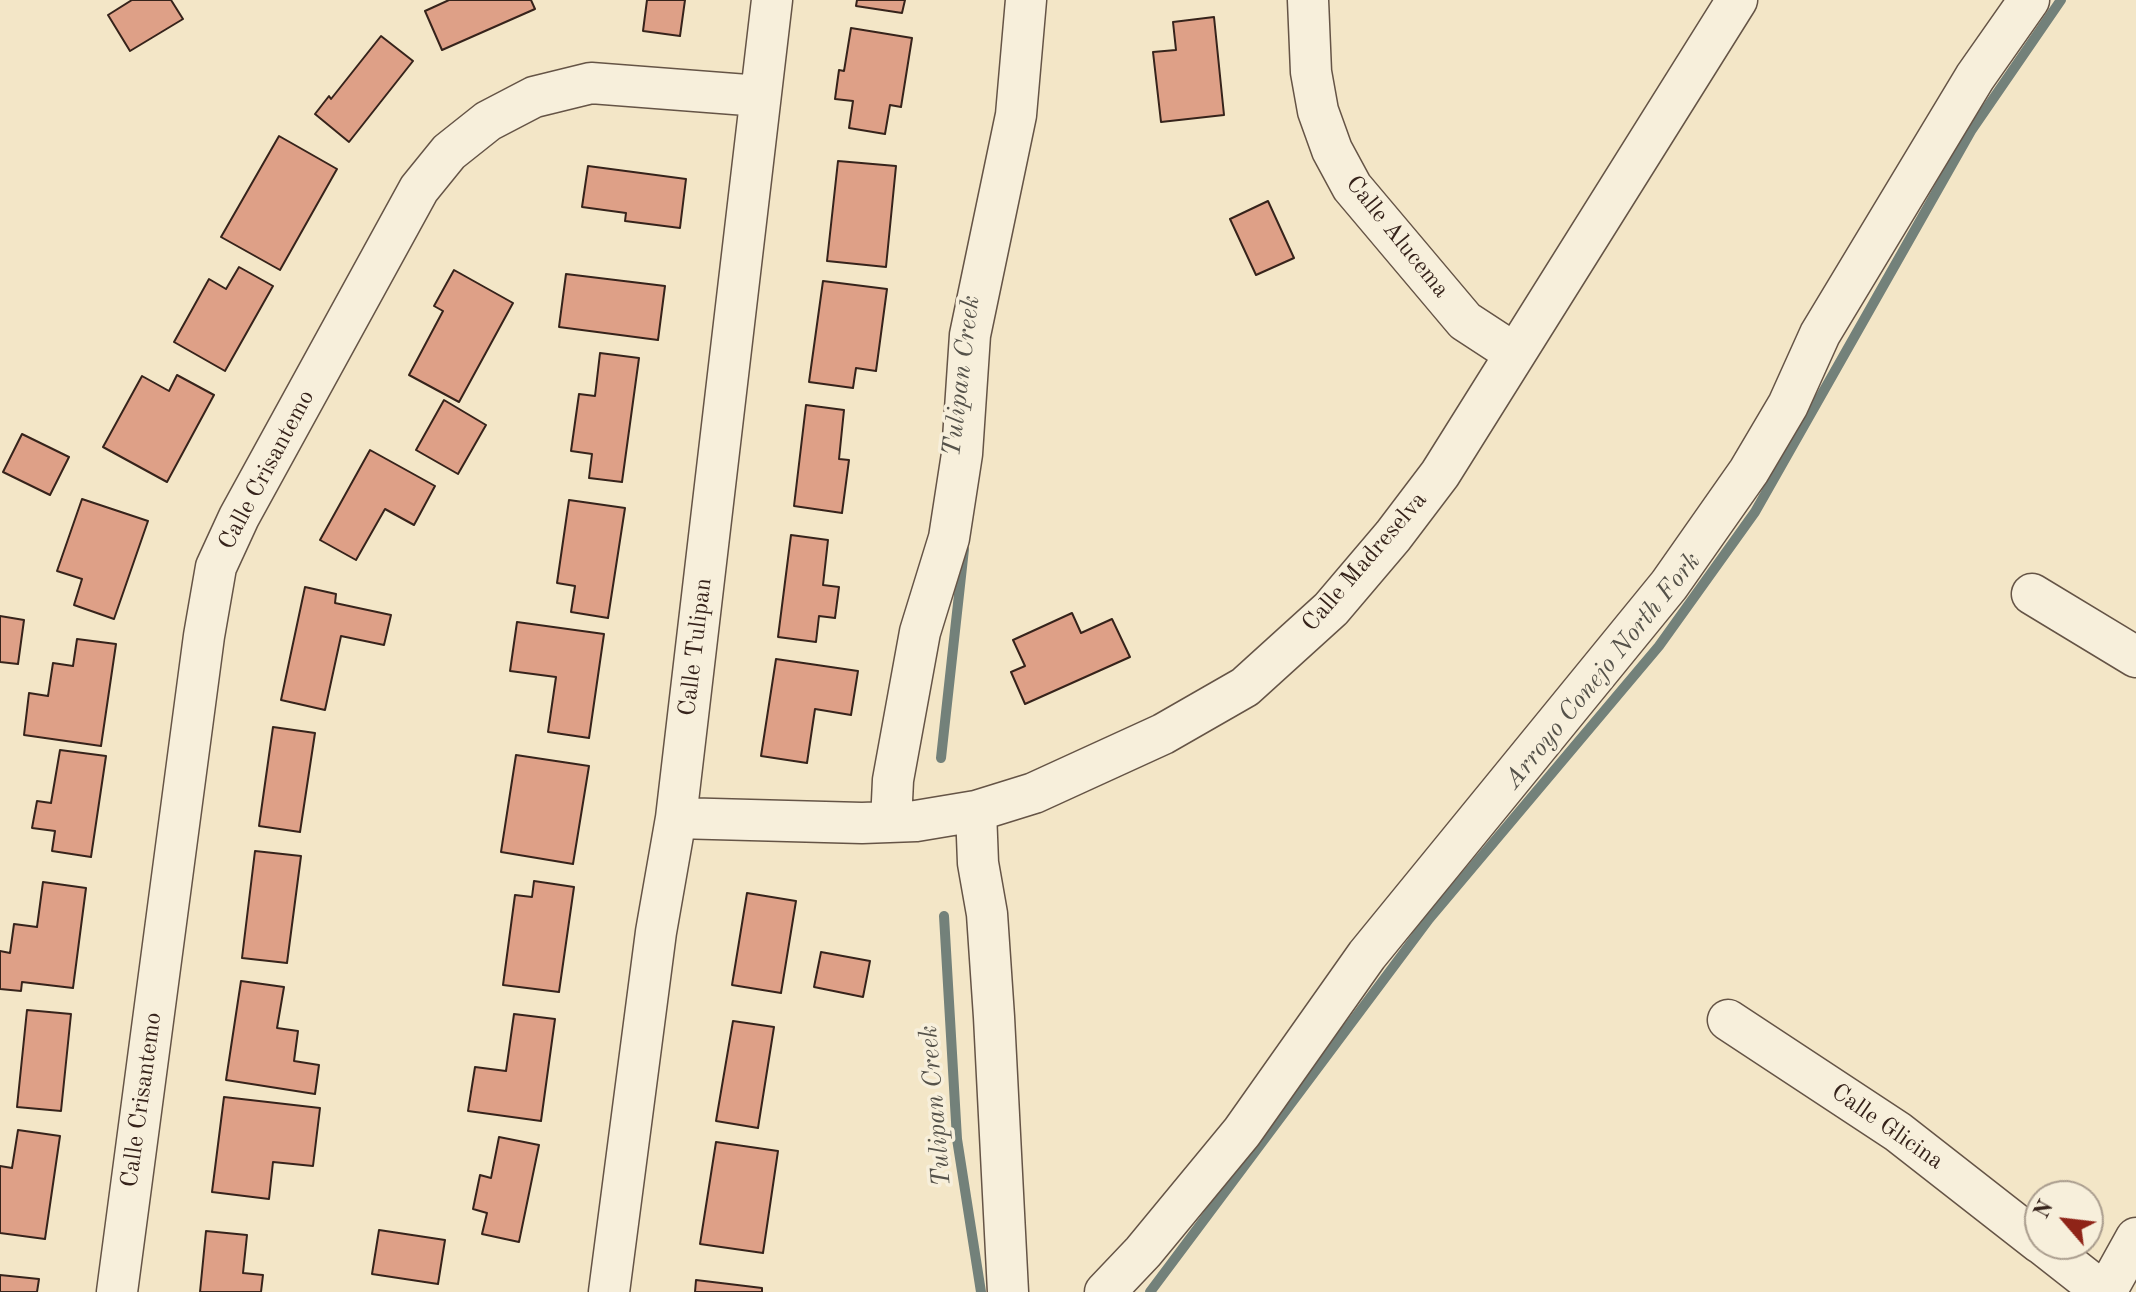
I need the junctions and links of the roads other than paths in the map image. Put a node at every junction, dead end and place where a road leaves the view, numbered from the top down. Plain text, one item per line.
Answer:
1 (772, 0) edge
2 (1026, 0) edge
3 (1308, 0) edge
4 (1737, 0) edge
5 (2029, 0) edge
6 (760, 96) junction
7 (1514, 353) junction
8 (2032, 594) dead end
9 (2136, 657) edge
10 (976, 811) junction
11 (676, 818) junction
12 (891, 822) junction
13 (1728, 1020) dead end
14 (2024, 1230) edge
15 (2136, 1238) edge
16 (2063, 1260) edge
17 (117, 1292) edge
18 (609, 1292) edge
19 (1008, 1292) edge
20 (1105, 1292) edge
21 (2105, 1292) edge

1 - 6 street, Calle Tulipan
2 - 12 street
3 - 7 street, Calle Alucema
4 - 7 street, Calle Madreselva
5 - 20 street
6 - 11 street, Calle Tulipan
6 - 17 street, Calle Crisantemo
7 - 10 street, Calle Madreselva
8 - 9 street
10 - 12 street, Calle Madreselva
10 - 19 street
11 - 12 street, Calle Madreselva
11 - 18 street, Calle Tulipan
13 - 14 street, Calle Glicina
15 - 21 street
16 - 21 street, Calle Glicina

